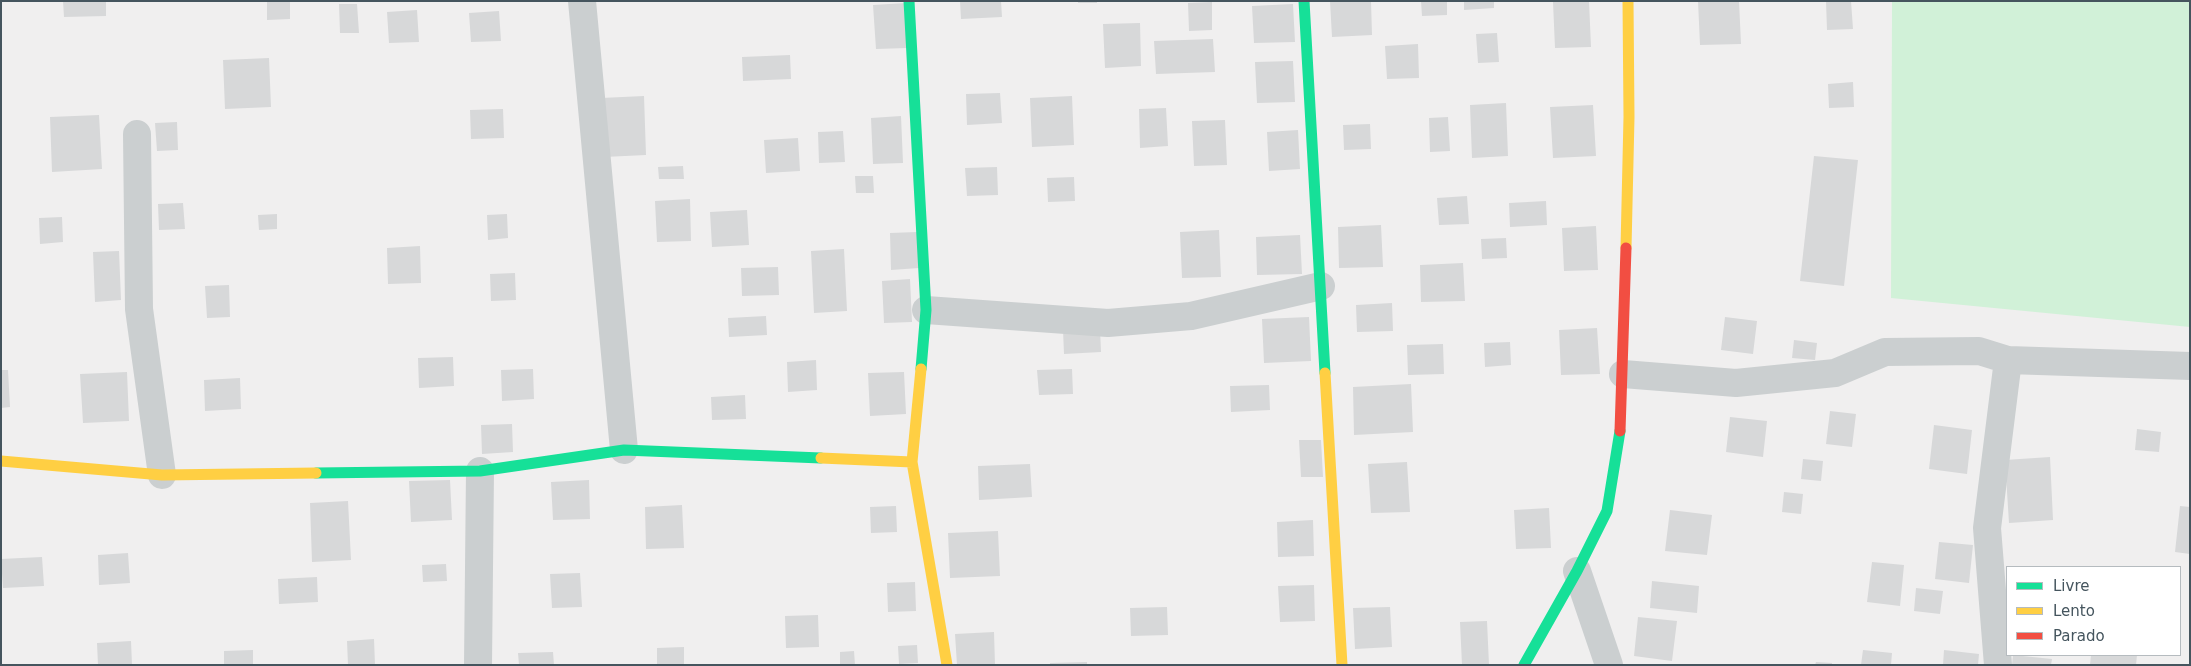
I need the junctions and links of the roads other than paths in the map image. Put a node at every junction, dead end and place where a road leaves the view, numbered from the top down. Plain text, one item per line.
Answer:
1 (582, 1) edge
2 (909, 1) edge
3 (1304, 1) edge
4 (1628, 1) edge
5 (137, 134) dead end
6 (1320, 286) junction
7 (926, 310) junction
8 (2008, 360) junction
9 (2190, 366) edge
10 (1623, 374) junction
11 (624, 450) junction
12 (1, 462) edge
13 (912, 462) junction
14 (480, 471) junction
15 (162, 475) junction
16 (1577, 571) junction
17 (478, 665) edge
18 (947, 665) edge
19 (1342, 665) edge
20 (1524, 665) edge
21 (1609, 665) edge
22 (1998, 665) edge

1 - 11 street
2 - 7 street
3 - 6 street
4 - 10 street
5 - 15 street
6 - 7 street
6 - 19 street
7 - 13 street
8 - 9 street
8 - 10 street
8 - 22 street
10 - 16 street
11 - 13 street
11 - 14 street
12 - 15 street
13 - 18 street
14 - 15 street
14 - 17 street
16 - 20 street
16 - 21 street

